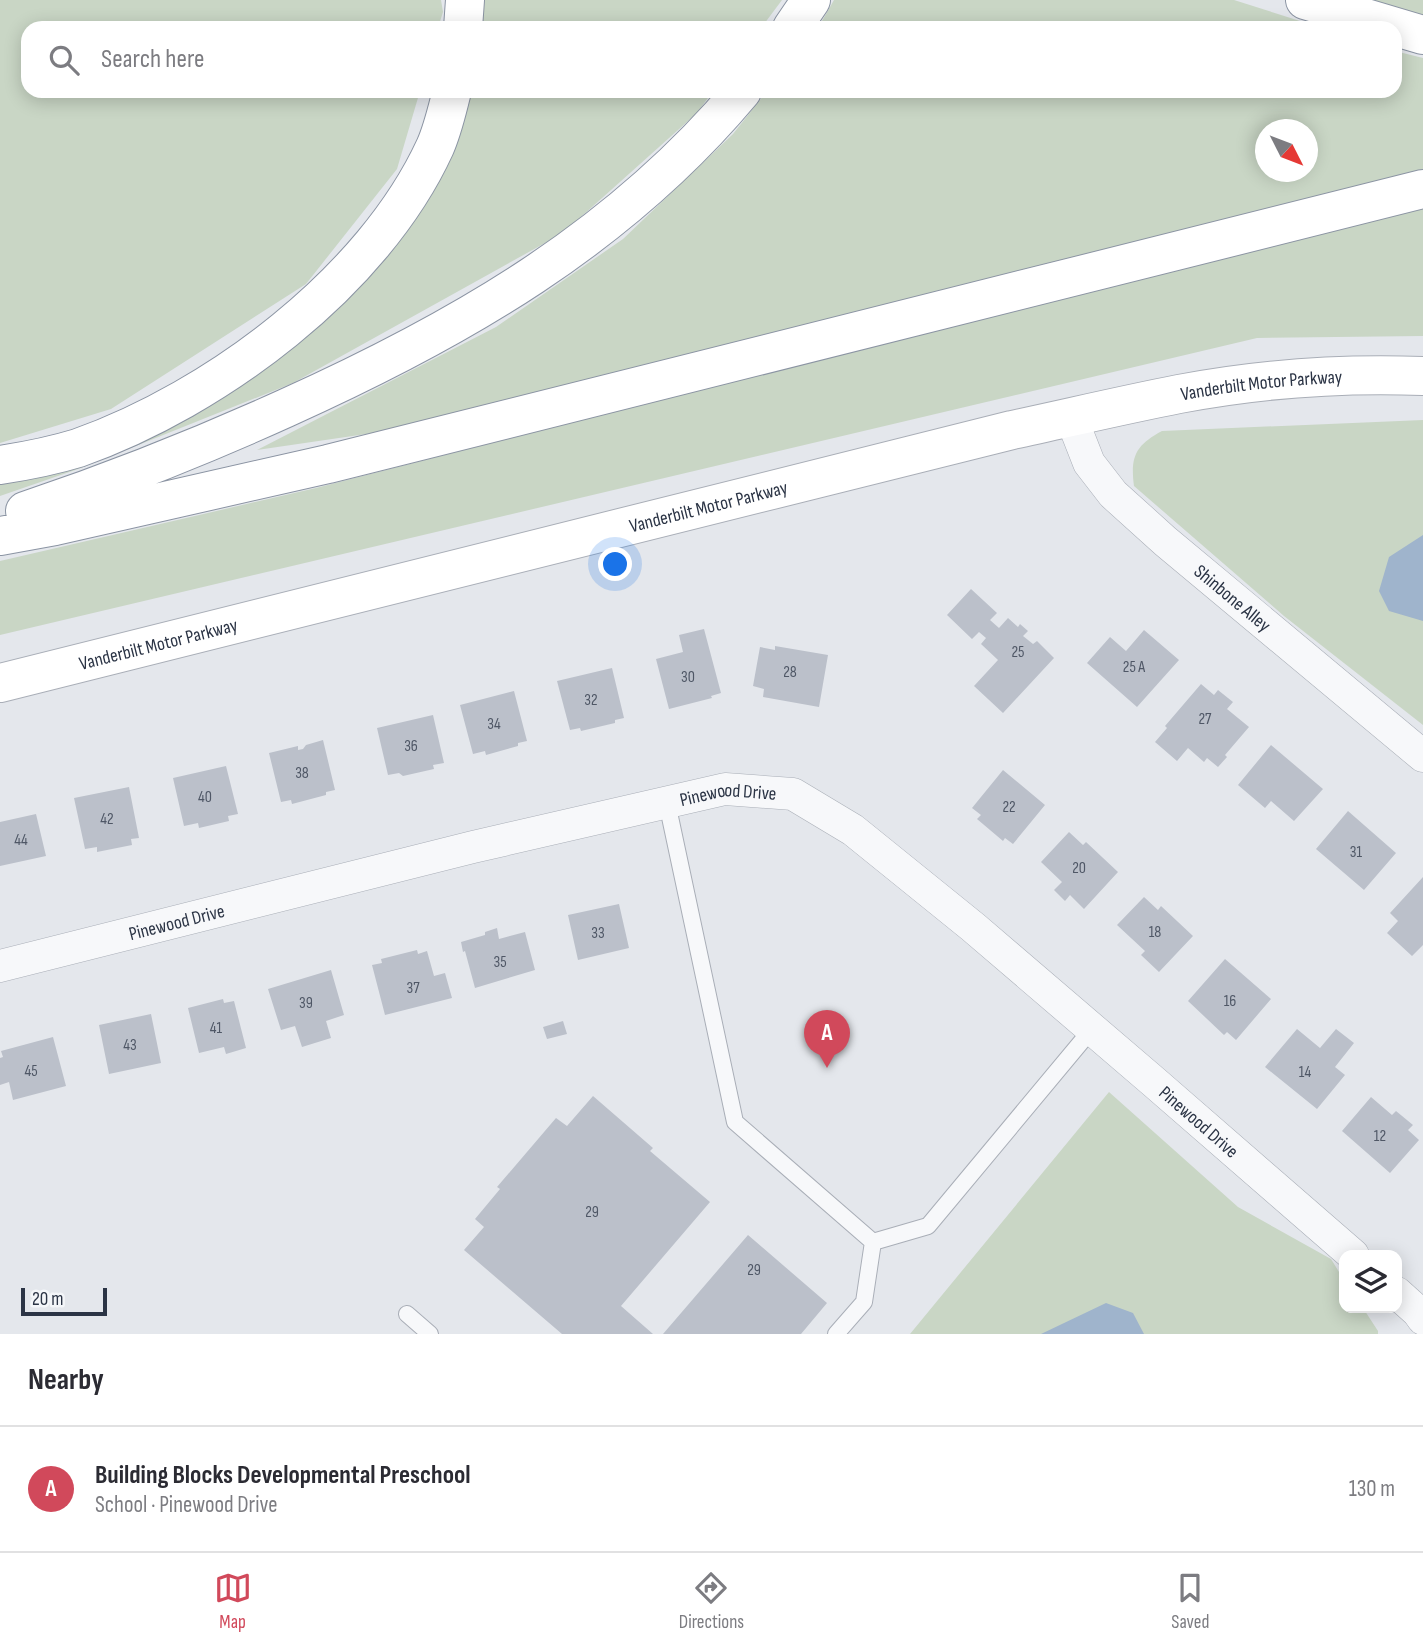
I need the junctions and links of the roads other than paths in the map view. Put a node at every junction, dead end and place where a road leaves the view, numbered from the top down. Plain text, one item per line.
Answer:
1 (465, 0) edge
2 (811, 0) edge
3 (1305, 0) edge
4 (464, 21) edge
5 (797, 21) edge
6 (1376, 21) edge
7 (1402, 29) edge
8 (1423, 35) edge
9 (450, 98) edge
10 (735, 98) edge
11 (1423, 189) edge
12 (1423, 376) edge
13 (1072, 417) junction
14 (0, 465) edge
15 (0, 520) edge
16 (0, 536) edge
17 (0, 683) edge
18 (1423, 756) edge
19 (667, 803) junction
20 (0, 966) edge
21 (1092, 1029) junction
22 (873, 1242) junction
23 (1347, 1250) edge
24 (1402, 1298) edge
25 (407, 1314) dead end
26 (1423, 1319) edge
27 (430, 1334) edge
28 (836, 1334) edge

1 - 4 main road
2 - 5 main road
3 - 6 main road
7 - 8 main road
9 - 14 main road
10 - 15 main road
11 - 16 main road
12 - 13 main road, Vanderbilt Motor Parkway
13 - 17 main road, Vanderbilt Motor Parkway
13 - 18 street, Shinbone Alley
19 - 20 street, Pinewood Drive
19 - 21 street, Pinewood Drive
19 - 22 lane
21 - 22 lane
21 - 23 street, Pinewood Drive
22 - 28 lane
24 - 26 street
25 - 27 lane

